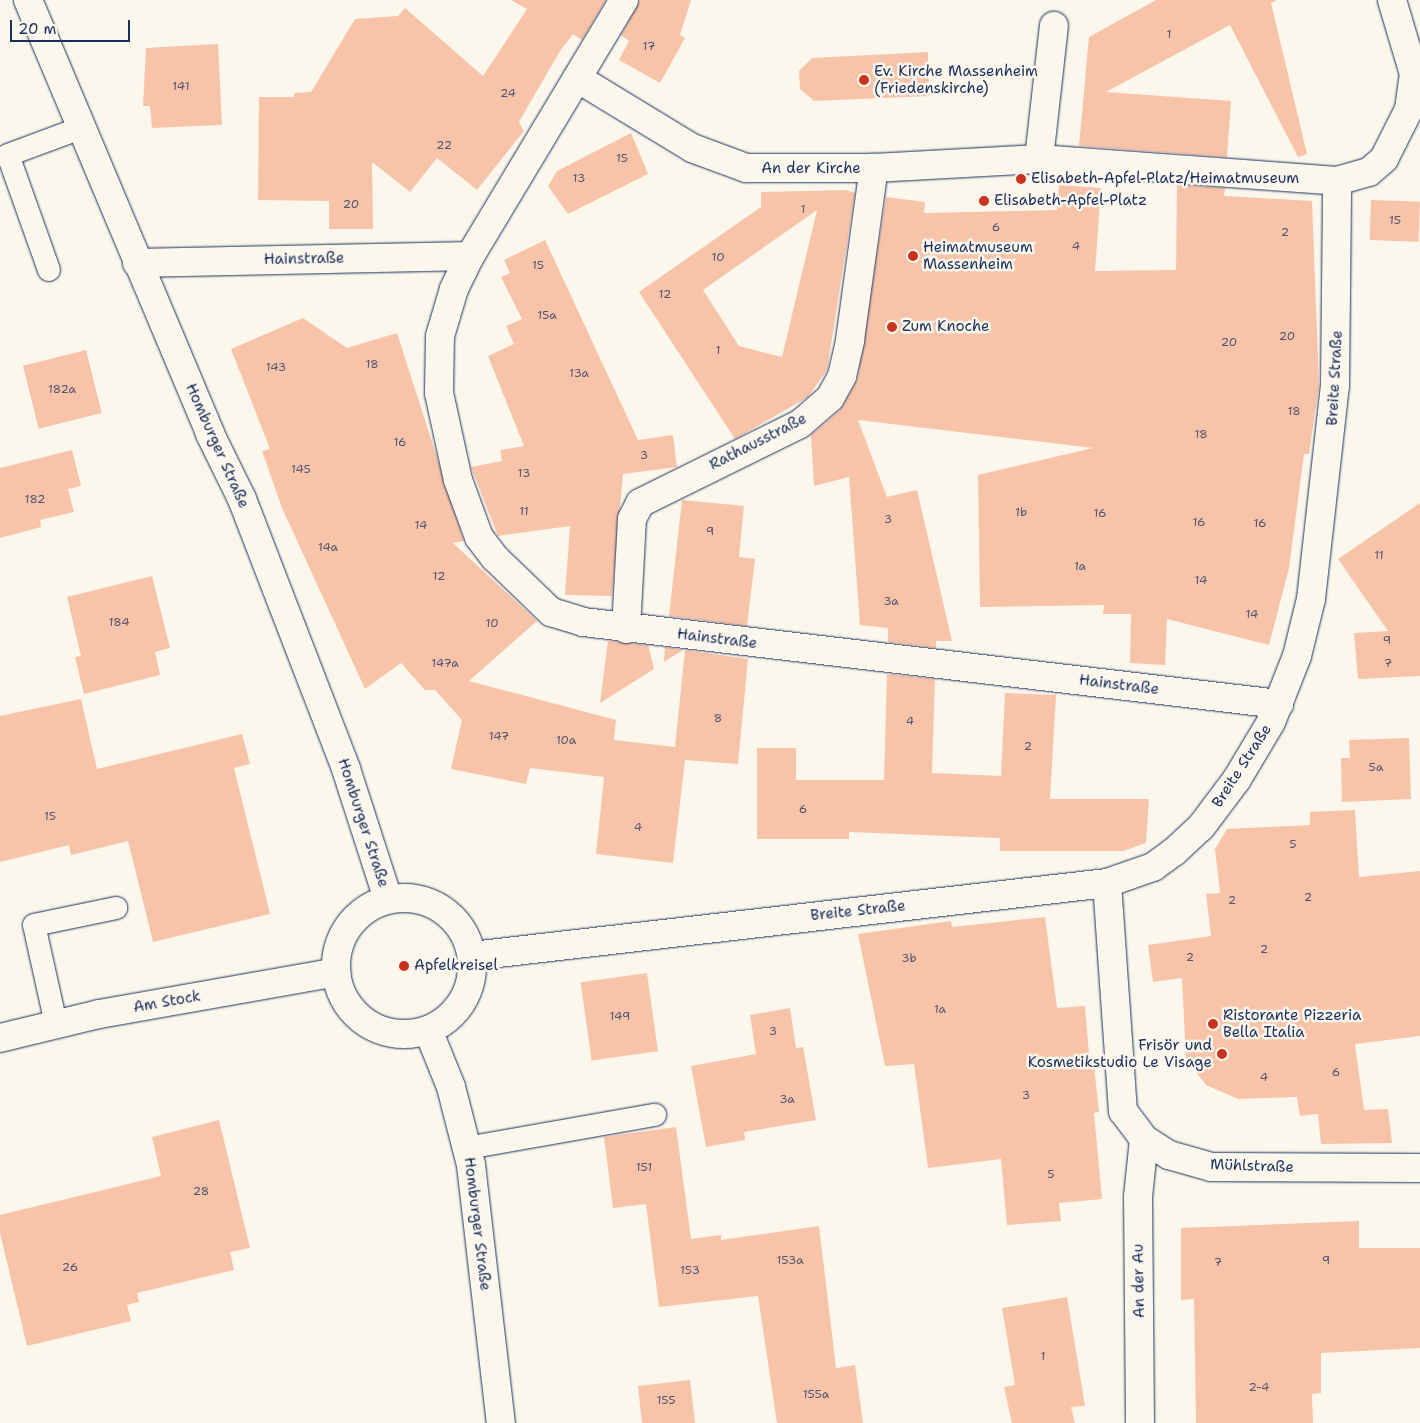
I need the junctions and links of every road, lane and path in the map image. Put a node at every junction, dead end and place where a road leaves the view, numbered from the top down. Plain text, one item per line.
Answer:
1 (28, 0) edge
2 (624, 0) edge
3 (1392, 0) edge
4 (1054, 26) dead end
5 (577, 78) junction
6 (81, 128) junction
7 (1039, 159) junction
8 (874, 168) junction
9 (1337, 181) junction
10 (470, 256) junction
11 (137, 263) junction
12 (49, 270) dead end
13 (626, 629) junction
14 (1279, 704) junction
15 (1107, 883) junction
16 (388, 899) junction
17 (116, 908) dead end
18 (472, 956) junction
19 (336, 972) junction
20 (56, 1024) junction
21 (428, 1030) junction
22 (0, 1038) edge
23 (655, 1115) dead end
24 (1144, 1139) junction
25 (467, 1148) junction
26 (1420, 1168) edge
27 (501, 1423) edge
28 (1140, 1423) edge

1 - 6 street, Homburger Straße
2 - 5 street, Hainstraße
3 - 9 street
4 - 7 street
5 - 8 street, An der Kirche
5 - 10 street, Hainstraße
6 - 11 street, Homburger Straße
6 - 12 lane
7 - 8 street, An der Kirche
7 - 9 street, An der Kirche
8 - 13 street, Rathausstraße
9 - 14 street, Breite Straße
10 - 11 street, Hainstraße
10 - 13 street, Hainstraße
11 - 16 street, Homburger Straße
13 - 14 street, Hainstraße
14 - 15 street, Breite Straße
15 - 18 street, Breite Straße
15 - 24 street, Mühlstraße
16 - 18 street
16 - 19 street
17 - 20 lane
18 - 21 street
19 - 20 street, Am Stock
19 - 21 street
20 - 22 street, Am Stock
21 - 25 street, Homburger Straße
23 - 25 lane
24 - 26 street, Mühlstraße
24 - 28 street, An der Au
25 - 27 street, Homburger Straße

